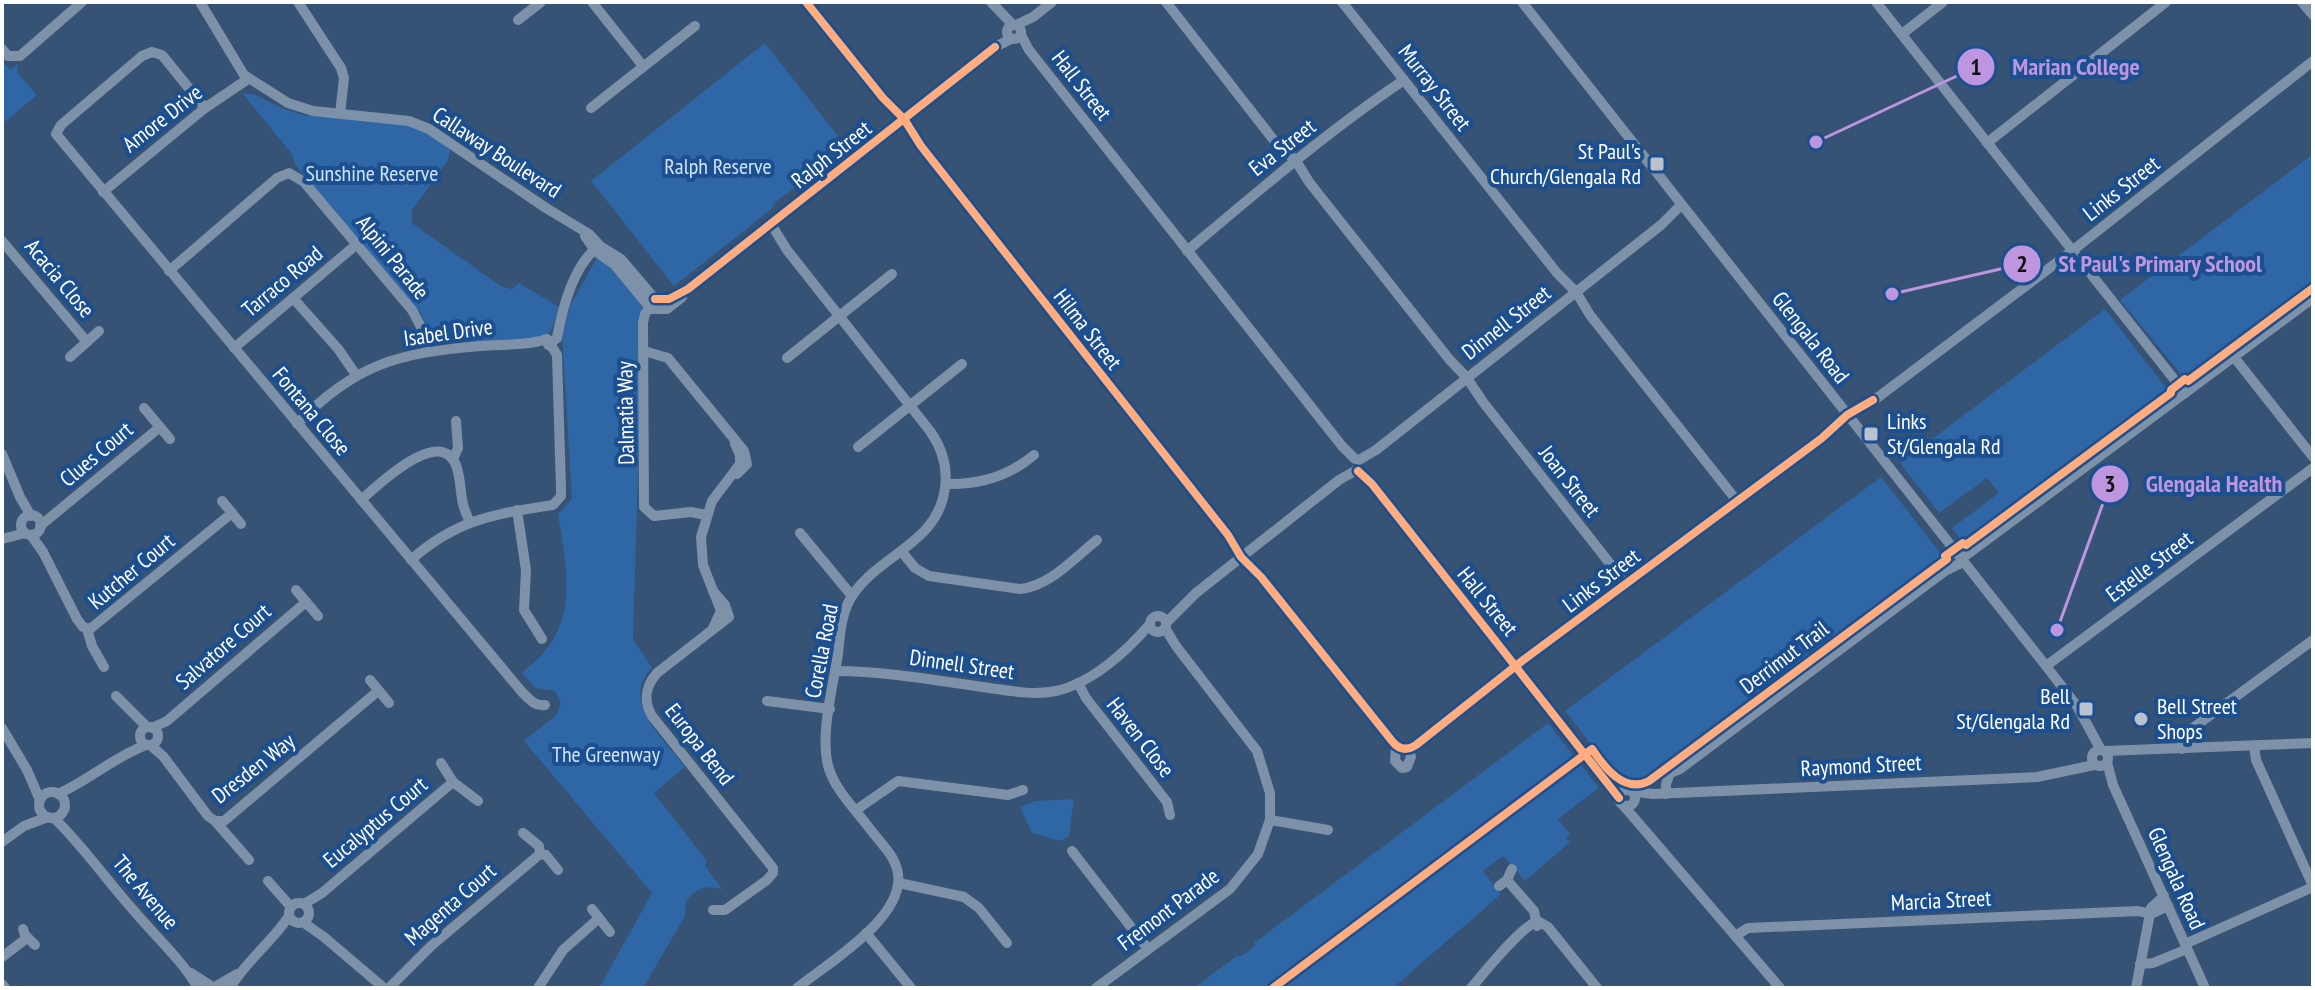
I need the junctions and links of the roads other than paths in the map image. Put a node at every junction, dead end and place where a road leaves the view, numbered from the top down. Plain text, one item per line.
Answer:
1 (82, 2) edge
2 (298, 2) edge
3 (541, 2) edge
4 (592, 2) edge
5 (806, 2) edge
6 (991, 2) edge
7 (1052, 2) edge
8 (1166, 2) edge
9 (1342, 2) edge
10 (1876, 2) edge
11 (1943, 2) edge
12 (2166, 2) edge
13 (2302, 2) edge
14 (203, 3) edge
15 (1522, 3) edge
16 (2313, 15) edge
17 (518, 20) dead end
18 (695, 26) dead end
19 (1014, 32) junction
20 (1902, 34) junction
21 (7, 50) edge
22 (2313, 61) edge
23 (643, 66) junction
24 (1402, 77) junction
25 (248, 79) junction
26 (205, 108) junction
27 (591, 108) dead end
28 (340, 114) junction
29 (901, 121) junction
30 (1987, 143) junction
31 (1294, 163) junction
32 (103, 192) junction
33 (1683, 208) junction
34 (768, 226) junction
35 (2, 241) edge
36 (357, 244) junction
37 (1186, 249) junction
38 (597, 250) junction
39 (2072, 251) junction
40 (169, 271) junction
41 (892, 274) dead end
42 (1573, 294) junction
43 (293, 298) junction
44 (2313, 298) edge
45 (652, 306) junction
46 (839, 316) junction
47 (99, 331) dead end
48 (87, 342) junction
49 (549, 343) junction
50 (234, 348) junction
51 (426, 352) junction
52 (644, 356) junction
53 (70, 357) dead end
54 (2234, 357) junction
55 (787, 358) dead end
56 (962, 364) dead end
57 (356, 375) junction
58 (1465, 380) junction
59 (2185, 393) junction
60 (910, 406) junction
61 (144, 408) dead end
62 (1849, 417) junction
63 (456, 421) dead end
64 (297, 424) junction
65 (160, 427) junction
66 (170, 439) dead end
67 (858, 447) dead end
68 (2, 454) edge
69 (1034, 455) dead end
70 (2313, 457) edge
71 (453, 459) junction
72 (1357, 465) junction
73 (2313, 468) edge
74 (946, 484) junction
75 (361, 500) junction
76 (222, 501) dead end
77 (1737, 501) junction
78 (517, 510) junction
79 (232, 513) junction
80 (705, 520) junction
81 (470, 522) junction
82 (241, 524) dead end
83 (31, 525) junction
84 (800, 533) dead end
85 (4, 538) edge
86 (1097, 540) dead end
87 (902, 552) junction
88 (1244, 555) junction
89 (1961, 559) junction
90 (411, 560) junction
91 (1626, 584) junction
92 (296, 590) dead end
93 (852, 596) junction
94 (306, 602) junction
95 (318, 616) dead end
96 (1160, 626) junction
97 (87, 629) junction
98 (542, 639) dead end
99 (2313, 640) edge
100 (1516, 666) junction
101 (2046, 666) junction
102 (104, 667) dead end
103 (836, 667) junction
104 (370, 680) dead end
105 (1078, 683) junction
106 (378, 691) junction
107 (116, 696) dead end
108 (767, 701) dead end
109 (389, 703) dead end
110 (545, 705) dead end
111 (830, 709) junction
112 (2, 728) edge
113 (149, 736) junction
114 (2313, 743) edge
115 (2254, 746) junction
116 (1403, 749) joint
117 (2186, 749) junction
118 (2100, 758) junction
119 (441, 763) dead end
120 (27, 770) junction
121 (453, 782) junction
122 (1023, 790) dead end
123 (1669, 793) junction
124 (1628, 798) junction
125 (478, 801) dead end
126 (40, 803) junction
127 (57, 806) junction
128 (856, 810) junction
129 (1170, 815) dead end
130 (1270, 820) junction
131 (215, 821) junction
132 (24, 826) junction
133 (1328, 830) dead end
134 (523, 833) dead end
135 (2, 842) edge
136 (1072, 851) dead end
137 (540, 854) junction
138 (249, 860) dead end
139 (558, 870) dead end
140 (1506, 878) dead end
141 (268, 881) dead end
142 (899, 883) junction
143 (2313, 886) edge
144 (2166, 901) junction
145 (713, 910) dead end
146 (300, 914) junction
147 (2151, 914) junction
148 (1536, 923) junction
149 (610, 932) dead end
150 (866, 933) junction
151 (1735, 936) junction
152 (28, 937) dead end
153 (1007, 943) dead end
154 (2186, 947) junction
155 (1148, 949) junction
156 (2, 957) edge
157 (2140, 964) junction
158 (189, 972) junction
159 (239, 973) junction
160 (215, 987) edge
161 (198, 988) edge
162 (230, 988) edge
163 (386, 988) edge
164 (538, 988) edge
165 (797, 988) edge
166 (911, 988) edge
167 (1096, 988) edge
168 (1471, 988) edge
169 (1597, 988) edge
170 (1780, 988) edge
171 (2136, 988) edge
172 (2205, 988) edge

1 - 21 street
2 - 28 street
3 - 17 street
4 - 23 street
5 - 29 street, Hilma Street
6 - 19 street, Hall Street
7 - 19 street, Ralph Street
8 - 31 street, Joan Street
9 - 24 street, Murray Street
10 - 20 street
11 - 20 street
12 - 30 street
13 - 16 street
14 - 25 street, Callaway Boulevard
15 - 33 street, Glengala Road
18 - 23 street
19 - 29 street, Ralph Street
19 - 37 street, Hall Street
20 - 30 street
22 - 39 street, Links Street
23 - 27 street
24 - 31 street, Eva Street
24 - 42 street, Murray Street
25 - 26 street, Amore Drive
25 - 28 street, Callaway Boulevard
26 - 32 street, Amore Drive
26 - 32 street, Fontana Close
28 - 38 street, Callaway Boulevard
29 - 34 street, Ralph Street
29 - 88 street, Hilma Street
30 - 39 street
31 - 37 street, Eva Street
31 - 58 street, Joan Street
32 - 40 street, Fontana Close
33 - 42 street, Dinnell Street
33 - 62 street, Glengala Road
34 - 45 street, Ralph Street
34 - 46 street
35 - 48 street, Acacia Close
36 - 40 street, Alpini Parade
36 - 43 street, Tarraco Road
36 - 51 street, Alpini Parade
37 - 72 street, Hall Street
38 - 45 street, Callaway Boulevard
38 - 49 street
39 - 59 street
39 - 62 street, Links Street
40 - 50 street, Fontana Close
41 - 46 street
42 - 58 street, Dinnell Street
42 - 77 street, Murray Street
43 - 50 street, Tarraco Road
43 - 57 street
44 - 54 street
45 - 52 street, Dalmatia Way
46 - 55 street
46 - 60 street
47 - 48 street, Acacia Close
48 - 53 street, Acacia Close
49 - 51 street, Isabel Drive
49 - 78 street
50 - 64 street, Fontana Close
51 - 57 street, Isabel Drive
52 - 80 street, Dalmatia Way
52 - 80 street
54 - 59 street
54 - 70 street
56 - 60 street
57 - 64 street, Isabel Drive
58 - 72 street, Dinnell Street
58 - 91 street, Joan Street
59 - 89 street
60 - 67 street
60 - 74 street
61 - 65 street, Clues Court
62 - 77 street, Links Street
62 - 89 street, Glengala Road
63 - 71 street
64 - 75 street, Fontana Close
65 - 66 street, Clues Court
65 - 83 street, Clues Court
68 - 83 street, Kutcher Court
69 - 74 street
71 - 75 street
71 - 81 street
72 - 88 street, Dinnell Street
72 - 100 street, Hall Street
73 - 101 street, Estelle Street
74 - 87 street, Corella Road
75 - 90 street, Fontana Close
76 - 79 street
77 - 91 street, Links Street
78 - 81 street
78 - 98 street
79 - 82 street
79 - 97 street, Kutcher Court
80 - 145 street, Europa Bend
81 - 90 street
83 - 85 street, Clues Court
83 - 97 street, Kutcher Court
84 - 93 street
86 - 87 street
87 - 93 street, Corella Road
88 - 96 street, Dinnell Street
88 - 116 street, Hilma Street
89 - 101 street, Glengala Road
89 - 123 street
90 - 110 street, Fontana Close
91 - 100 street, Links Street
92 - 94 street
93 - 103 street, Corella Road
94 - 95 street
94 - 113 street, Salvatore Court
96 - 105 street, Dinnell Street
96 - 130 street, Fremont Parade
97 - 102 street
99 - 117 street
100 - 116 street, Links Street
100 - 124 street, Hall Street
101 - 118 street, Glengala Road
103 - 105 street, Dinnell Street
103 - 111 street, Corella Road
104 - 106 street
105 - 129 street, Haven Close
106 - 109 street
106 - 131 street, Dresden Way
107 - 113 street
108 - 111 street
111 - 128 street, Corella Road
112 - 120 street, The Avenue
113 - 127 street, Salvatore Court
113 - 131 street, Dresden Way
114 - 115 street
115 - 117 street
115 - 143 street
117 - 118 street
118 - 123 street, Raymond Street
118 - 144 street, Glengala Road
119 - 121 street, Eucalyptus Court
120 - 126 street, The Avenue
120 - 127 street, The Avenue
121 - 125 street, Eucalyptus Court
121 - 146 street, Eucalyptus Court
122 - 128 street
123 - 124 street, Raymond Street
124 - 151 street
126 - 127 street
126 - 127 street, The Avenue
126 - 132 street
127 - 132 street
127 - 158 street, The Avenue
128 - 142 street, Corella Road
130 - 133 street
130 - 155 street, Fremont Parade
131 - 138 street
132 - 135 street
134 - 137 street
136 - 155 street
137 - 139 street
137 - 163 street, Magenta Court
140 - 148 street
141 - 146 street
142 - 150 street
142 - 153 street
143 - 154 street
144 - 147 street
144 - 154 street, Glengala Road
146 - 159 street
146 - 163 street
147 - 151 street, Marcia Street
147 - 157 street
148 - 168 street
148 - 169 street
149 - 164 street
150 - 165 street
150 - 166 street
151 - 170 street
152 - 156 street
154 - 157 street
154 - 172 street, Glengala Road
155 - 167 street, Fremont Parade
157 - 171 street
158 - 160 street, The Avenue
158 - 161 street, The Avenue
159 - 160 street
159 - 162 street

